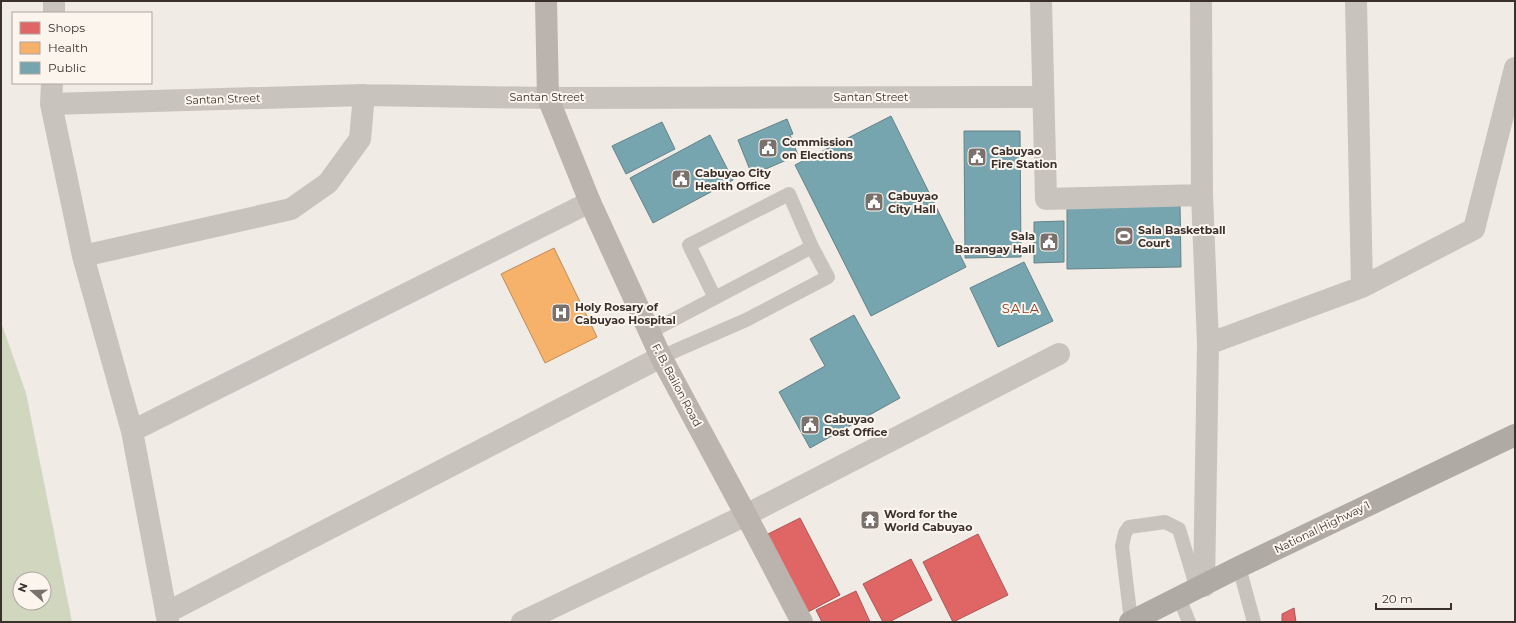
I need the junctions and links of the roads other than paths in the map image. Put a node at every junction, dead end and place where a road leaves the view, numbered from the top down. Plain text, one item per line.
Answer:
1 (54, 1) edge
2 (546, 1) edge
3 (1041, 1) edge
4 (1201, 1) edge
5 (1356, 1) edge
6 (54, 12) edge
7 (1515, 68) edge
8 (51, 93) edge
9 (364, 95) junction
10 (1043, 97) junction
11 (548, 98) junction
12 (1202, 195) junction
13 (590, 202) junction
14 (812, 248) junction
15 (83, 256) junction
16 (1362, 287) junction
17 (715, 298) junction
18 (650, 332) junction
19 (1208, 344) junction
20 (1059, 354) dead end
21 (661, 357) junction
22 (132, 431) junction
23 (1514, 437) edge
24 (746, 515) junction
25 (1239, 567) junction
26 (1193, 591) junction
27 (167, 618) edge
28 (522, 622) edge
29 (802, 622) edge
30 (1130, 622) edge
31 (1189, 622) edge
32 (1254, 622) edge

1 - 6 street
2 - 11 street, F. B. Bailon Road
3 - 10 street
4 - 12 street
5 - 16 street
7 - 16 street
8 - 9 street, Santan Street
8 - 15 street
9 - 11 street, Santan Street
9 - 15 street
10 - 11 street, Santan Street
10 - 12 street
11 - 13 street, F. B. Bailon Road
12 - 19 street
13 - 18 street, F. B. Bailon Road
13 - 22 street
14 - 17 lane
14 - 17 lane
14 - 21 lane
15 - 22 street
16 - 19 street
17 - 18 lane
18 - 21 street, F. B. Bailon Road
19 - 26 street
20 - 24 street
21 - 24 street, F. B. Bailon Road
21 - 27 street
22 - 27 street
23 - 25 highway, National Highway 1
24 - 28 street
24 - 29 street, F. B. Bailon Road
25 - 26 highway, National Highway 1
25 - 32 lane
26 - 30 highway, National Highway 1
26 - 30 lane
26 - 31 lane

